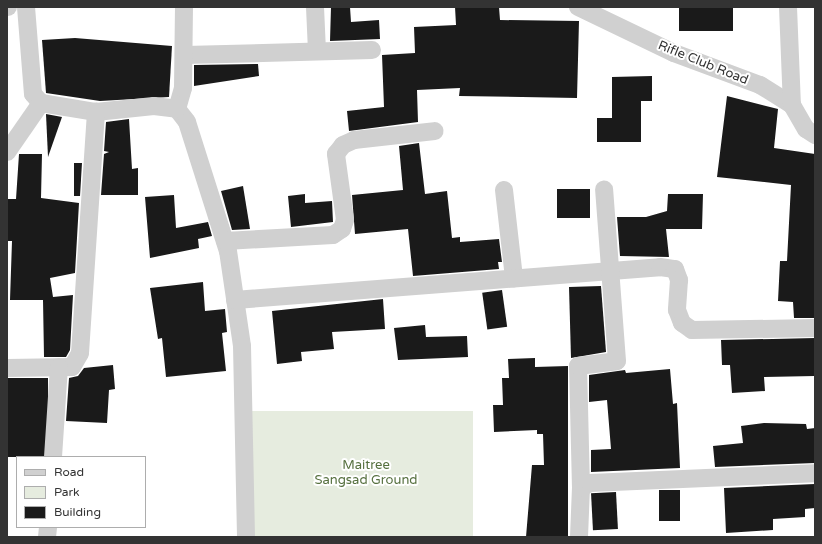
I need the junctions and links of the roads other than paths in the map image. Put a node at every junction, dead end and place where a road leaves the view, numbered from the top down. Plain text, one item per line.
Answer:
1 (26, 7) edge
2 (184, 7) edge
3 (314, 7) edge
4 (578, 7) edge
5 (788, 7) edge
6 (372, 50) dead end
7 (317, 51) junction
8 (185, 55) junction
9 (41, 103) junction
10 (792, 105) junction
11 (177, 109) junction
12 (96, 112) junction
13 (435, 131) dead end
14 (815, 135) edge
15 (7, 152) edge
16 (604, 189) dead end
17 (504, 190) dead end
18 (225, 242) junction
19 (612, 271) junction
20 (514, 278) junction
21 (235, 300) junction
22 (815, 328) edge
23 (59, 367) junction
24 (7, 368) edge
25 (52, 456) edge
26 (815, 473) edge
27 (581, 488) junction
28 (246, 537) edge
29 (578, 537) edge

1 - 9 street
2 - 8 street
3 - 7 street
4 - 10 street, Rifle Club Road
5 - 10 street
6 - 7 street
7 - 8 street
8 - 11 street
9 - 12 street
9 - 15 street
10 - 14 street, Rifle Club Road
11 - 12 street
11 - 18 street
12 - 23 street
13 - 18 street
16 - 19 street
17 - 20 street
18 - 21 street
19 - 20 street
19 - 22 street
19 - 27 street
20 - 21 street
21 - 28 street
23 - 24 street
23 - 25 street
26 - 27 street
27 - 29 street

